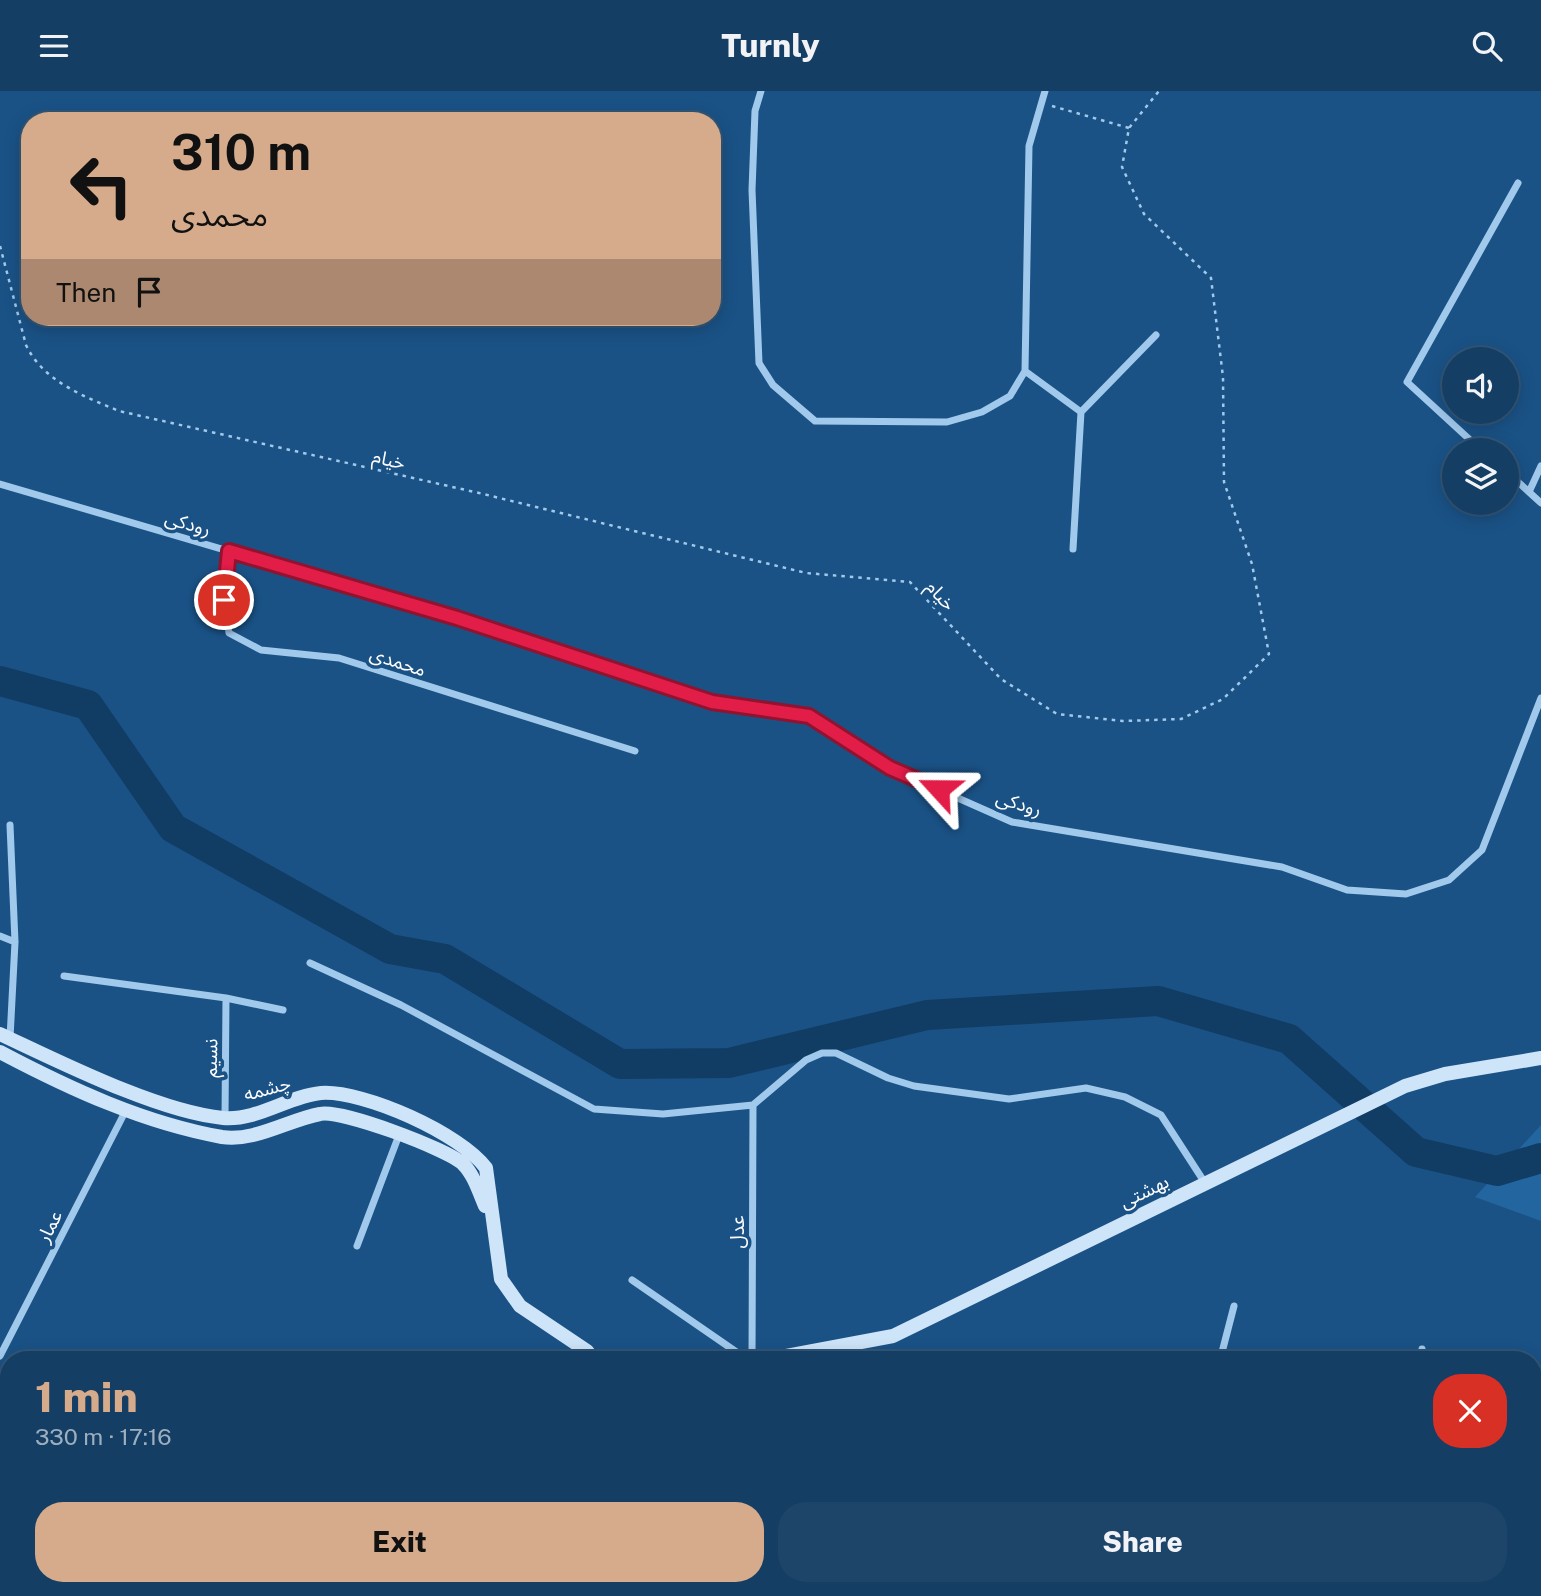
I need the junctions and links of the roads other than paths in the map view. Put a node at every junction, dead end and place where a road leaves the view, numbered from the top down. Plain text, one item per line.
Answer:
1 (761, 91) edge
2 (1045, 91) edge
3 (1518, 183) dead end
4 (1156, 335) dead end
5 (1025, 372) junction
6 (1081, 412) junction
7 (1468, 438) edge
8 (1541, 466) edge
9 (1519, 483) edge
10 (0, 484) edge
11 (1529, 492) junction
12 (1541, 503) edge
13 (1073, 549) dead end
14 (229, 551) junction
15 (1541, 698) edge
16 (635, 751) dead end
17 (10, 825) dead end
18 (0, 936) edge
19 (15, 942) junction
20 (310, 963) dead end
21 (64, 976) dead end
22 (226, 998) junction
23 (283, 1010) dead end
24 (5, 1036) edge
25 (0, 1052) edge
26 (1541, 1058) edge
27 (753, 1105) junction
28 (126, 1110) junction
29 (225, 1118) junction
30 (400, 1135) junction
31 (1205, 1183) junction
32 (491, 1220) junction
33 (357, 1247) dead end
34 (632, 1280) dead end
35 (1234, 1307) dead end
36 (3, 1351) edge
37 (587, 1351) edge
38 (737, 1351) edge
39 (750, 1351) edge
40 (813, 1351) edge
41 (1222, 1351) edge

1 - 5 street
2 - 5 street
3 - 7 street
4 - 6 street
5 - 6 street
6 - 13 street
8 - 11 street
9 - 11 street
10 - 14 street, رودکی
11 - 12 street
14 - 15 street, رودکی
14 - 16 street, محمدی
17 - 19 street
18 - 19 street
19 - 24 street
20 - 27 street
21 - 22 street
22 - 23 street
22 - 29 street, نسیم
24 - 29 street, چشمه
25 - 28 street, چشمه
26 - 31 street, بهشتی
27 - 31 street
27 - 39 street, عدل
28 - 30 street, چشمه
28 - 36 street, عمار
29 - 32 street, چشمه
30 - 32 street, چشمه
30 - 33 street
31 - 40 street, بهشتی
32 - 37 street, چشمه
34 - 38 street
35 - 41 street

